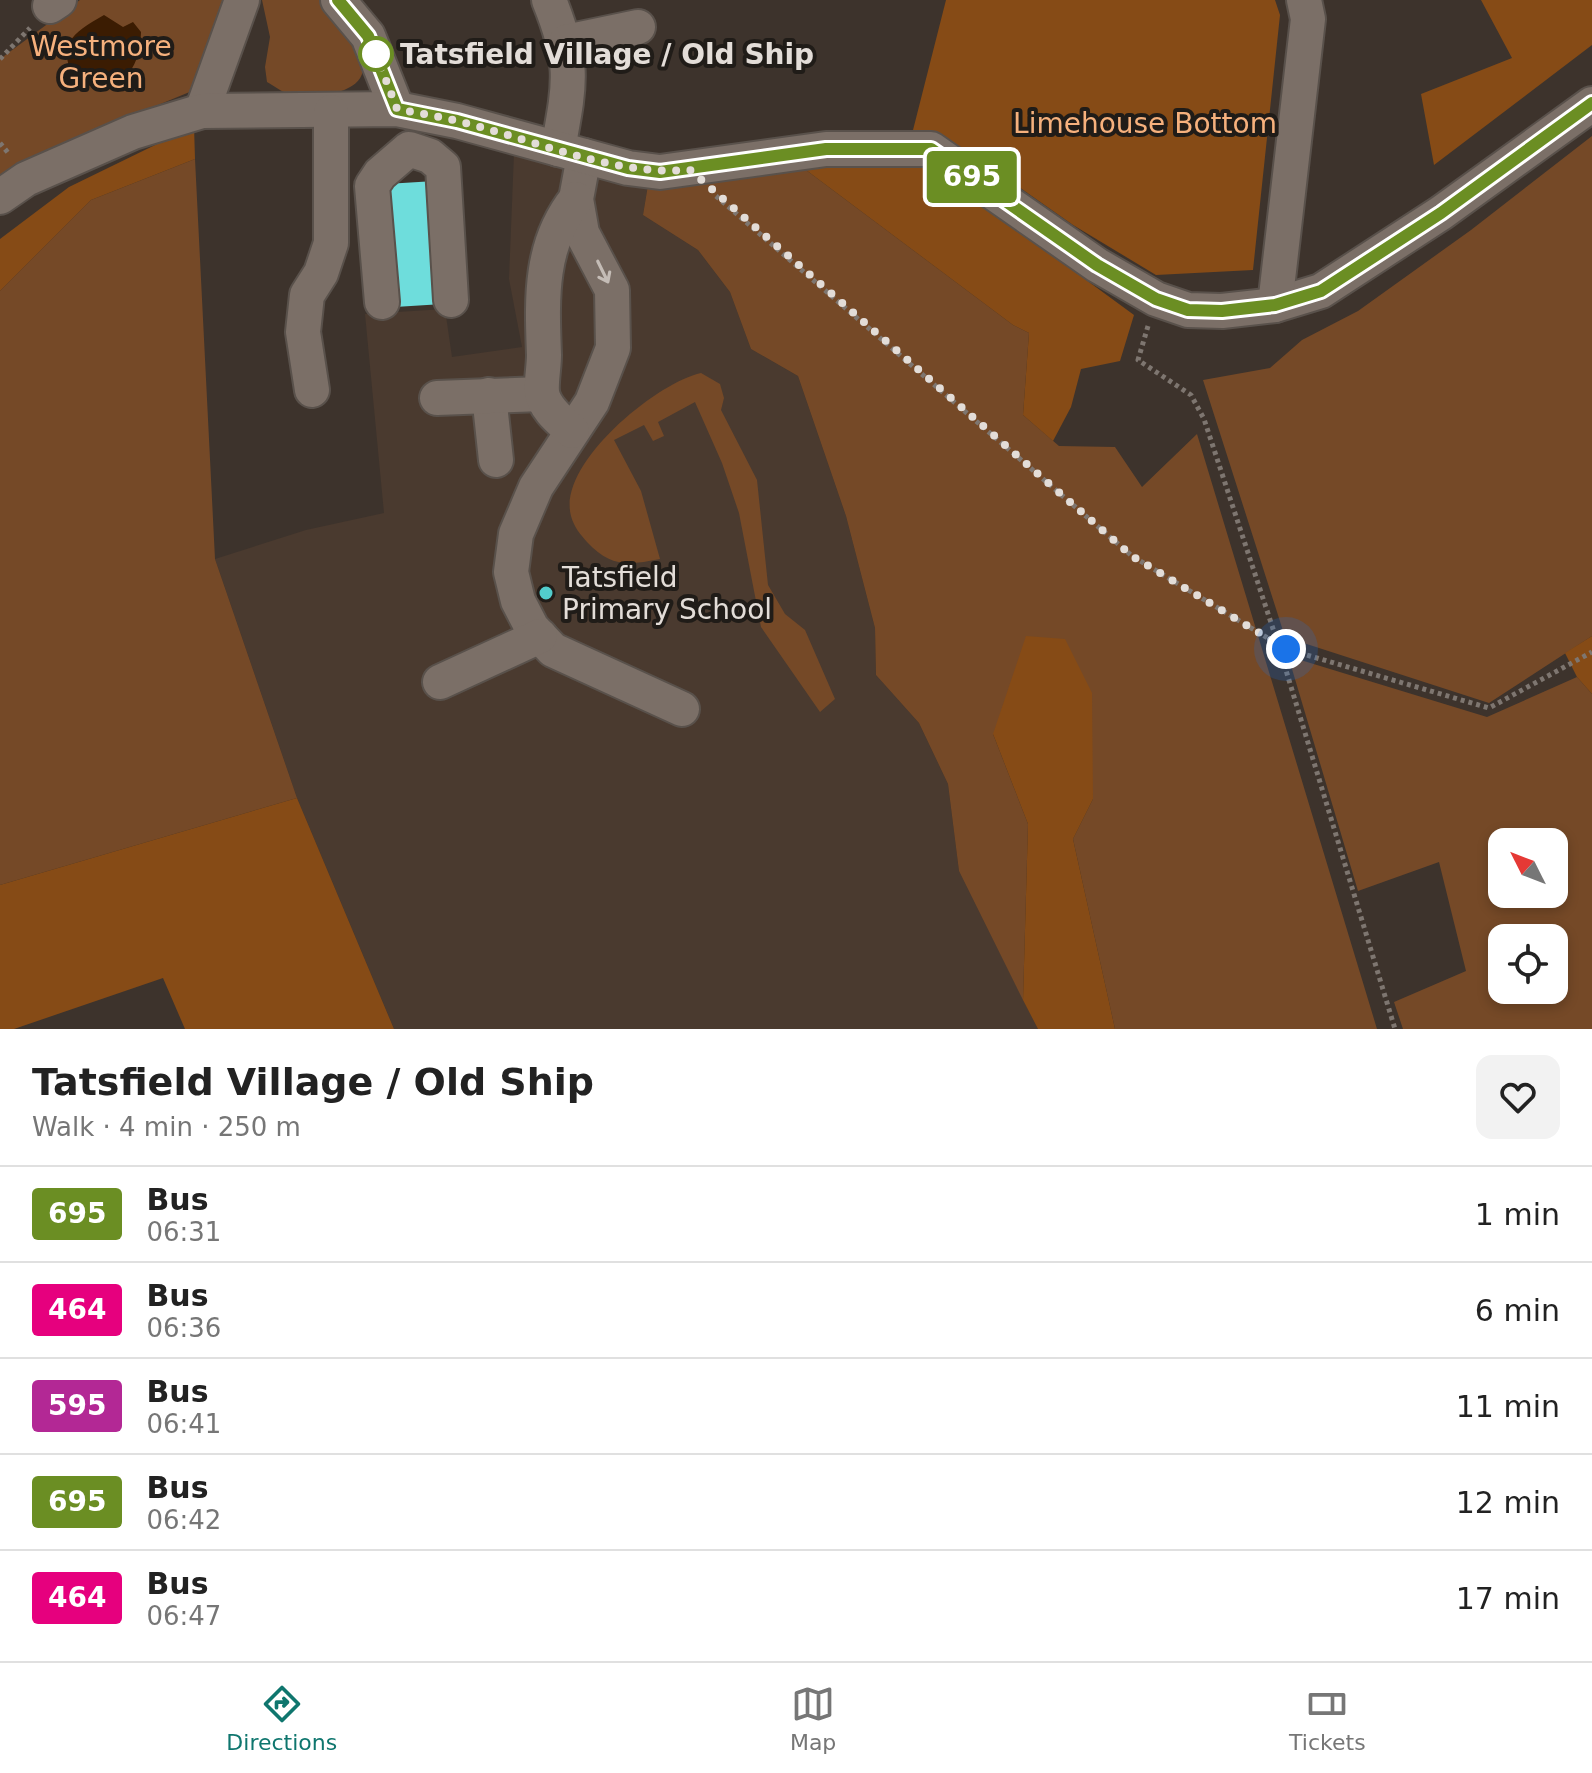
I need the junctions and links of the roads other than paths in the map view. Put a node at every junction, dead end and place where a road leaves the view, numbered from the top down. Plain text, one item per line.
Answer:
1 (242, 0) edge
2 (338, 0) edge
3 (549, 0) edge
4 (1304, 0) edge
5 (638, 27) dead end
6 (566, 42) junction
7 (1592, 104) edge
8 (202, 111) junction
9 (404, 111) junction
10 (331, 112) junction
11 (409, 149) junction
12 (571, 153) junction
13 (0, 197) edge
14 (576, 199) junction
15 (451, 300) dead end
16 (382, 302) dead end
17 (1275, 305) junction
18 (312, 390) dead end
19 (542, 394) junction
20 (489, 395) junction
21 (437, 398) dead end
22 (572, 431) junction
23 (496, 460) dead end
24 (540, 636) junction
25 (440, 682) dead end
26 (682, 709) dead end

1 - 8 street
2 - 9 street
3 - 6 street
4 - 17 street
5 - 6 street
6 - 12 street
7 - 17 street
8 - 10 street
8 - 13 street
9 - 10 street
9 - 11 street
9 - 12 street
10 - 18 street
11 - 15 street
11 - 16 street
12 - 14 street
12 - 17 street
14 - 19 street
14 -> 22 street
19 - 20 street
19 - 22 street
20 - 21 street
20 - 23 street
22 - 24 street
24 - 25 street
24 - 26 street

